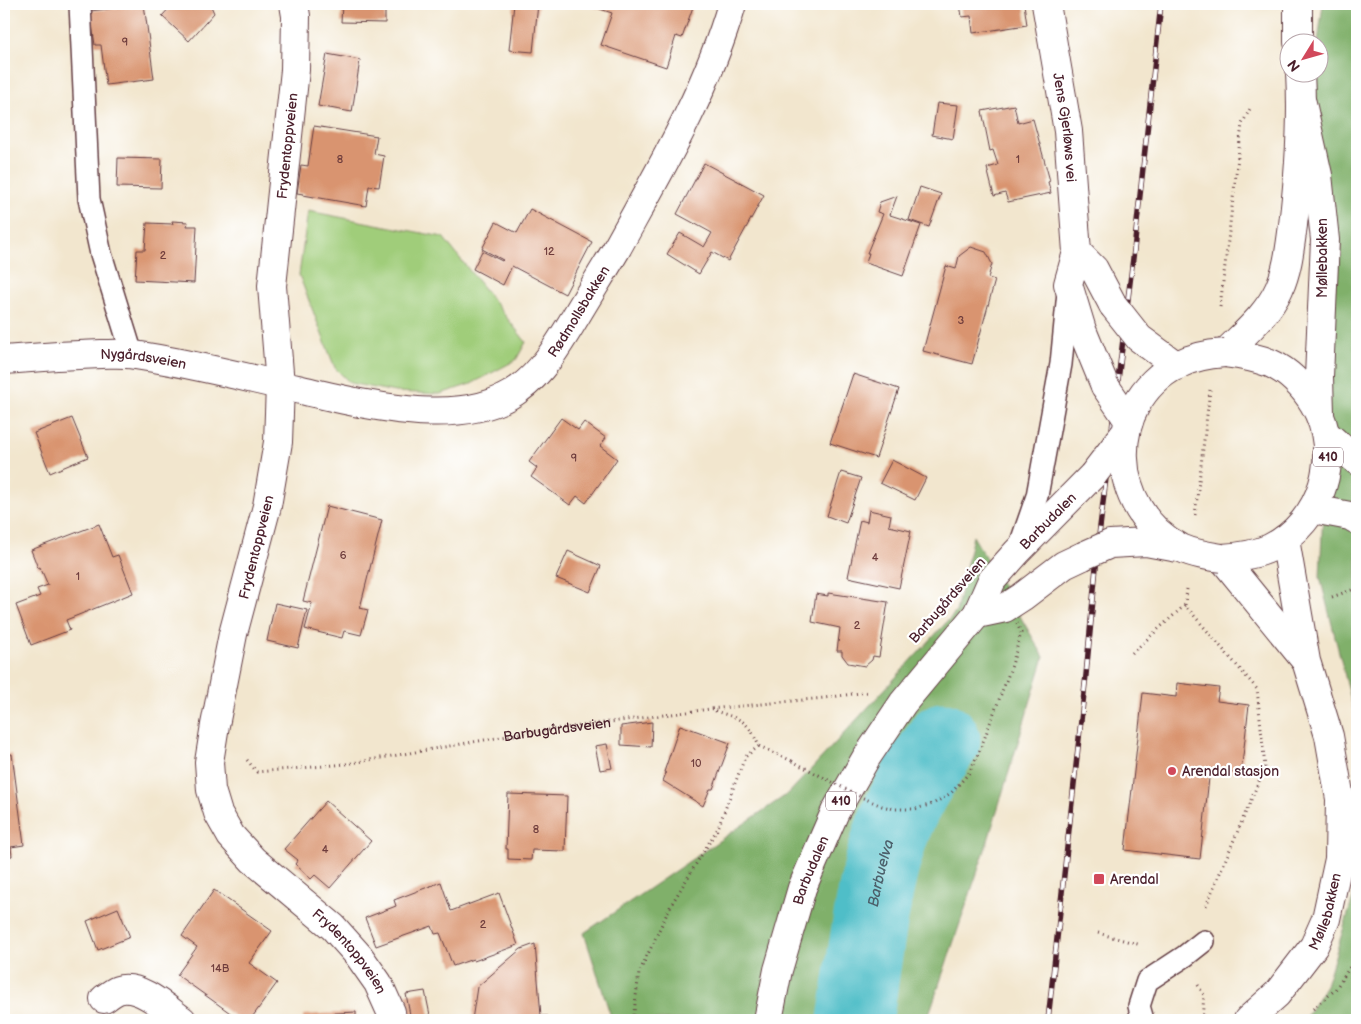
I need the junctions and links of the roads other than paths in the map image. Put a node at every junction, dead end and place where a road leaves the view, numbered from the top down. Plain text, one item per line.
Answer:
1 (80, 4) edge
2 (294, 4) edge
3 (732, 4) edge
4 (1046, 4) edge
5 (1298, 4) edge
6 (1298, 32) edge
7 (1301, 82) edge
8 (1302, 103) junction
9 (1078, 252) junction
10 (1068, 284) junction
11 (1225, 353) junction
12 (132, 354) junction
13 (4, 360) edge
14 (1177, 366) junction
15 (280, 385) junction
16 (1323, 424) junction
17 (1128, 426) junction
18 (1357, 461) edge
19 (1313, 509) junction
20 (1357, 520) edge
21 (1285, 539) junction
22 (1182, 548) junction
23 (1017, 552) junction
24 (1222, 558) junction
25 (977, 614) junction
26 (1306, 661) junction
27 (1204, 941) dead end
28 (104, 999) dead end
29 (182, 1020) edge
30 (392, 1020) edge
31 (768, 1020) edge
32 (1143, 1020) edge
33 (1248, 1020) edge

1 - 12 lane
2 - 15 street, Frydentoppveien
3 - 15 street, Rødmollsbakken
4 - 9 street, Jens Gjerløws vei
5 - 6 street
7 - 8 street, Møllebakken / 410
8 - 11 street, Møllebakken / 410
8 - 16 street, Møllebakken / 410
9 - 10 street, Jens Gjerløws vei
9 - 14 street, bridge
10 - 17 street, bridge
10 - 23 lane
11 - 14 street, 410, bridge
11 - 16 street, 410
12 - 13 street, Nygårdsveien
12 - 15 street, Nygårdsveien
14 - 17 street, 410, bridge
15 - 30 street, Frydentoppveien
16 - 18 street
16 - 19 street, 410
17 - 22 street, 410, bridge
17 - 23 street, Barbudalen / 410, bridge
19 - 20 street
19 - 21 street, 410
21 - 24 street, 410
21 - 26 street, Møllebakken
22 - 24 street, 410, bridge
22 - 25 street, 410, bridge
23 - 25 street, Barbudalen / 410
24 - 26 street, Møllebakken
25 - 31 street, Barbudalen / 410
26 - 33 street, Møllebakken
27 - 32 lane
28 - 29 street

